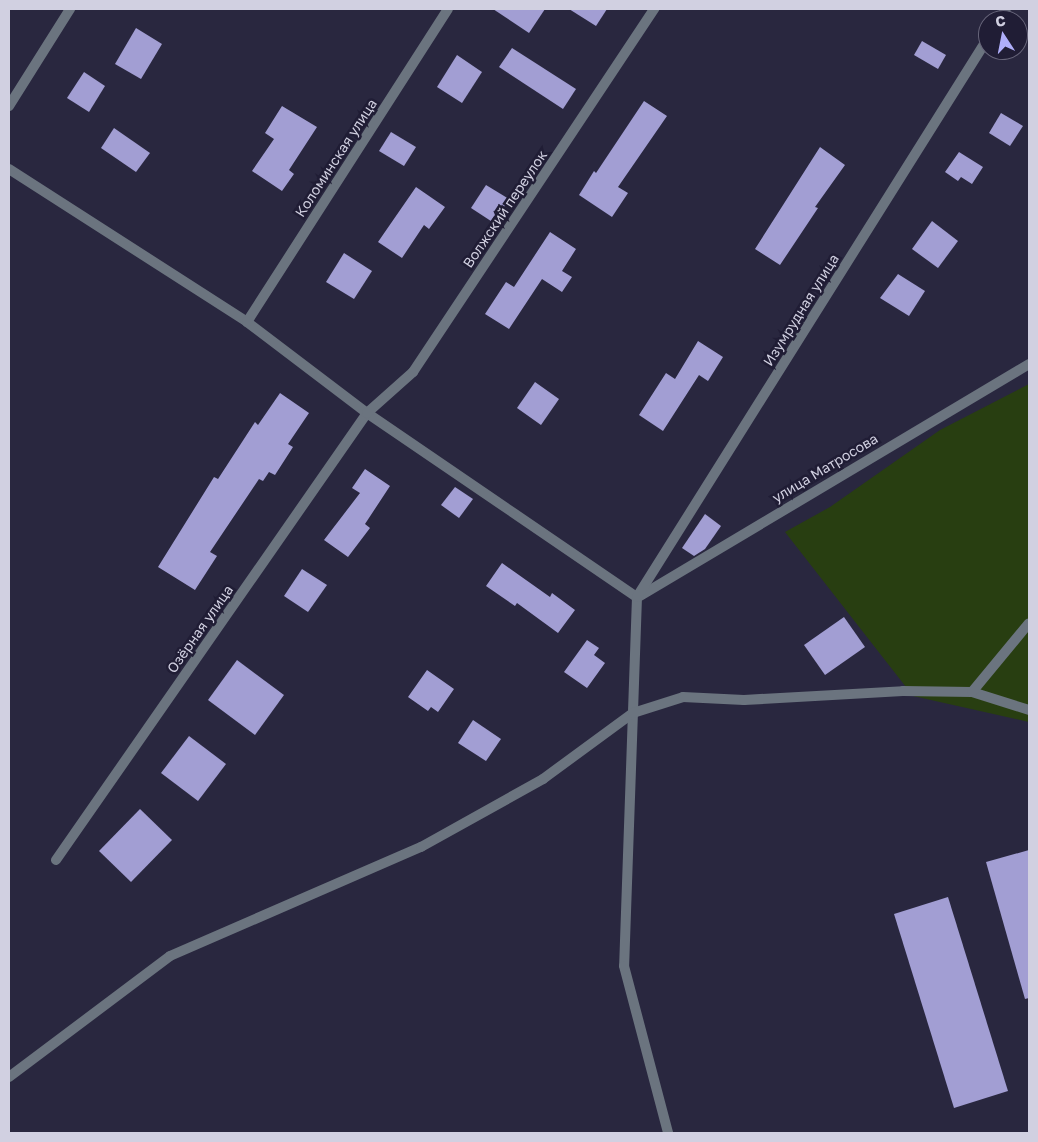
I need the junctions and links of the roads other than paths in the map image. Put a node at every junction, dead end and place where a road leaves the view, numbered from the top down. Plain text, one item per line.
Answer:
1 (70, 9) edge
2 (448, 9) edge
3 (654, 9) edge
4 (978, 54) edge
5 (9, 106) edge
6 (9, 169) edge
7 (247, 322) junction
8 (1029, 364) edge
9 (367, 413) junction
10 (637, 597) junction
11 (1029, 623) edge
12 (972, 692) junction
13 (1029, 710) edge
14 (633, 713) junction
15 (56, 860) dead end
16 (9, 1077) edge
17 (668, 1133) edge

1 - 5 street
2 - 7 street, Коломинская улица
3 - 9 street, Волжский переулок
4 - 10 street, Изумрудная улица
6 - 7 street
7 - 9 street
8 - 10 street, улица Матросова
9 - 10 street
9 - 15 street, Озёрная улица
10 - 14 street
11 - 12 street
12 - 13 street
12 - 14 street
14 - 16 street
14 - 17 street

